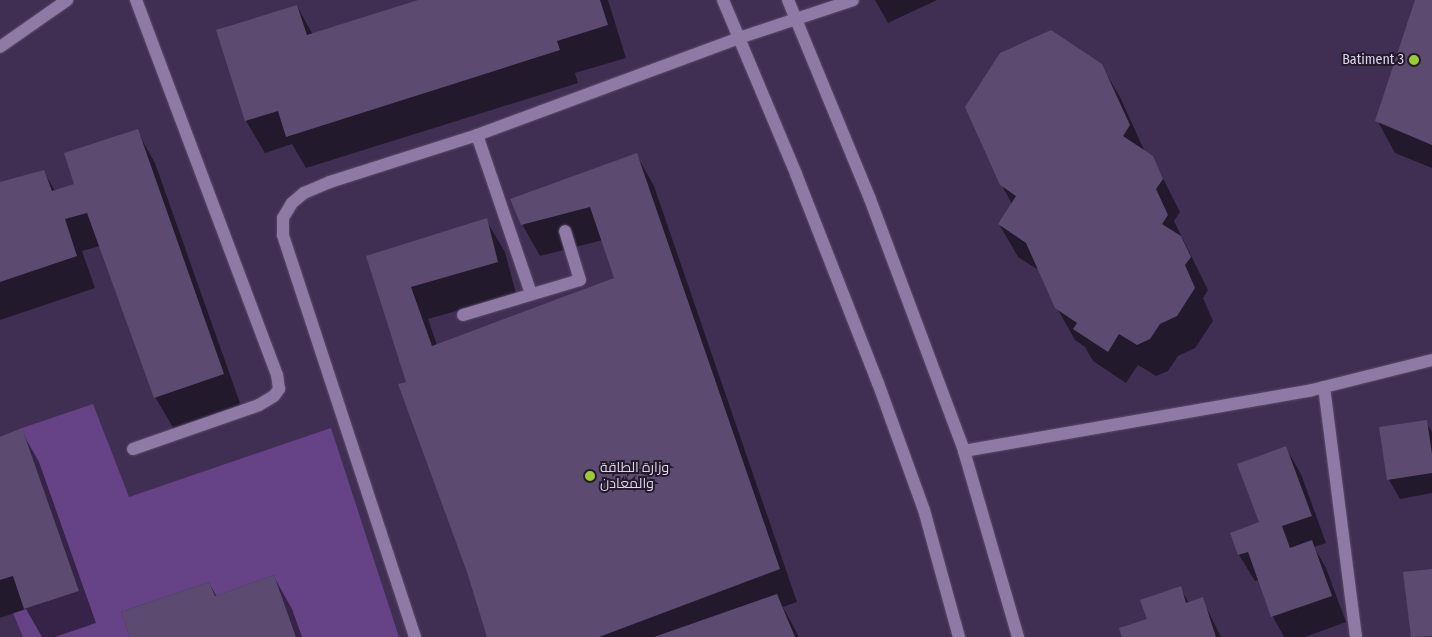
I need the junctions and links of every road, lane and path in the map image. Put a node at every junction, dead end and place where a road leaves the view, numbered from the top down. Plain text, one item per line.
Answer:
1 (67, 0) edge
2 (136, 0) edge
3 (723, 0) edge
4 (788, 0) edge
5 (853, 0) edge
6 (796, 18) junction
7 (739, 38) junction
8 (0, 47) edge
9 (477, 135) junction
10 (565, 231) dead end
11 (531, 294) junction
12 (462, 315) dead end
13 (1432, 360) edge
14 (1324, 387) junction
15 (133, 449) dead end
16 (964, 451) junction
17 (414, 637) edge
18 (959, 637) edge
19 (1018, 637) edge
20 (1356, 637) edge

1 - 8 street
2 - 15 street
3 - 7 street
4 - 6 street
5 - 6 street
6 - 7 street
6 - 16 street
7 - 9 street
7 - 18 street
9 - 11 street
9 - 17 street
10 - 11 street
11 - 12 street
13 - 14 street
14 - 16 street
14 - 20 street
16 - 19 street

